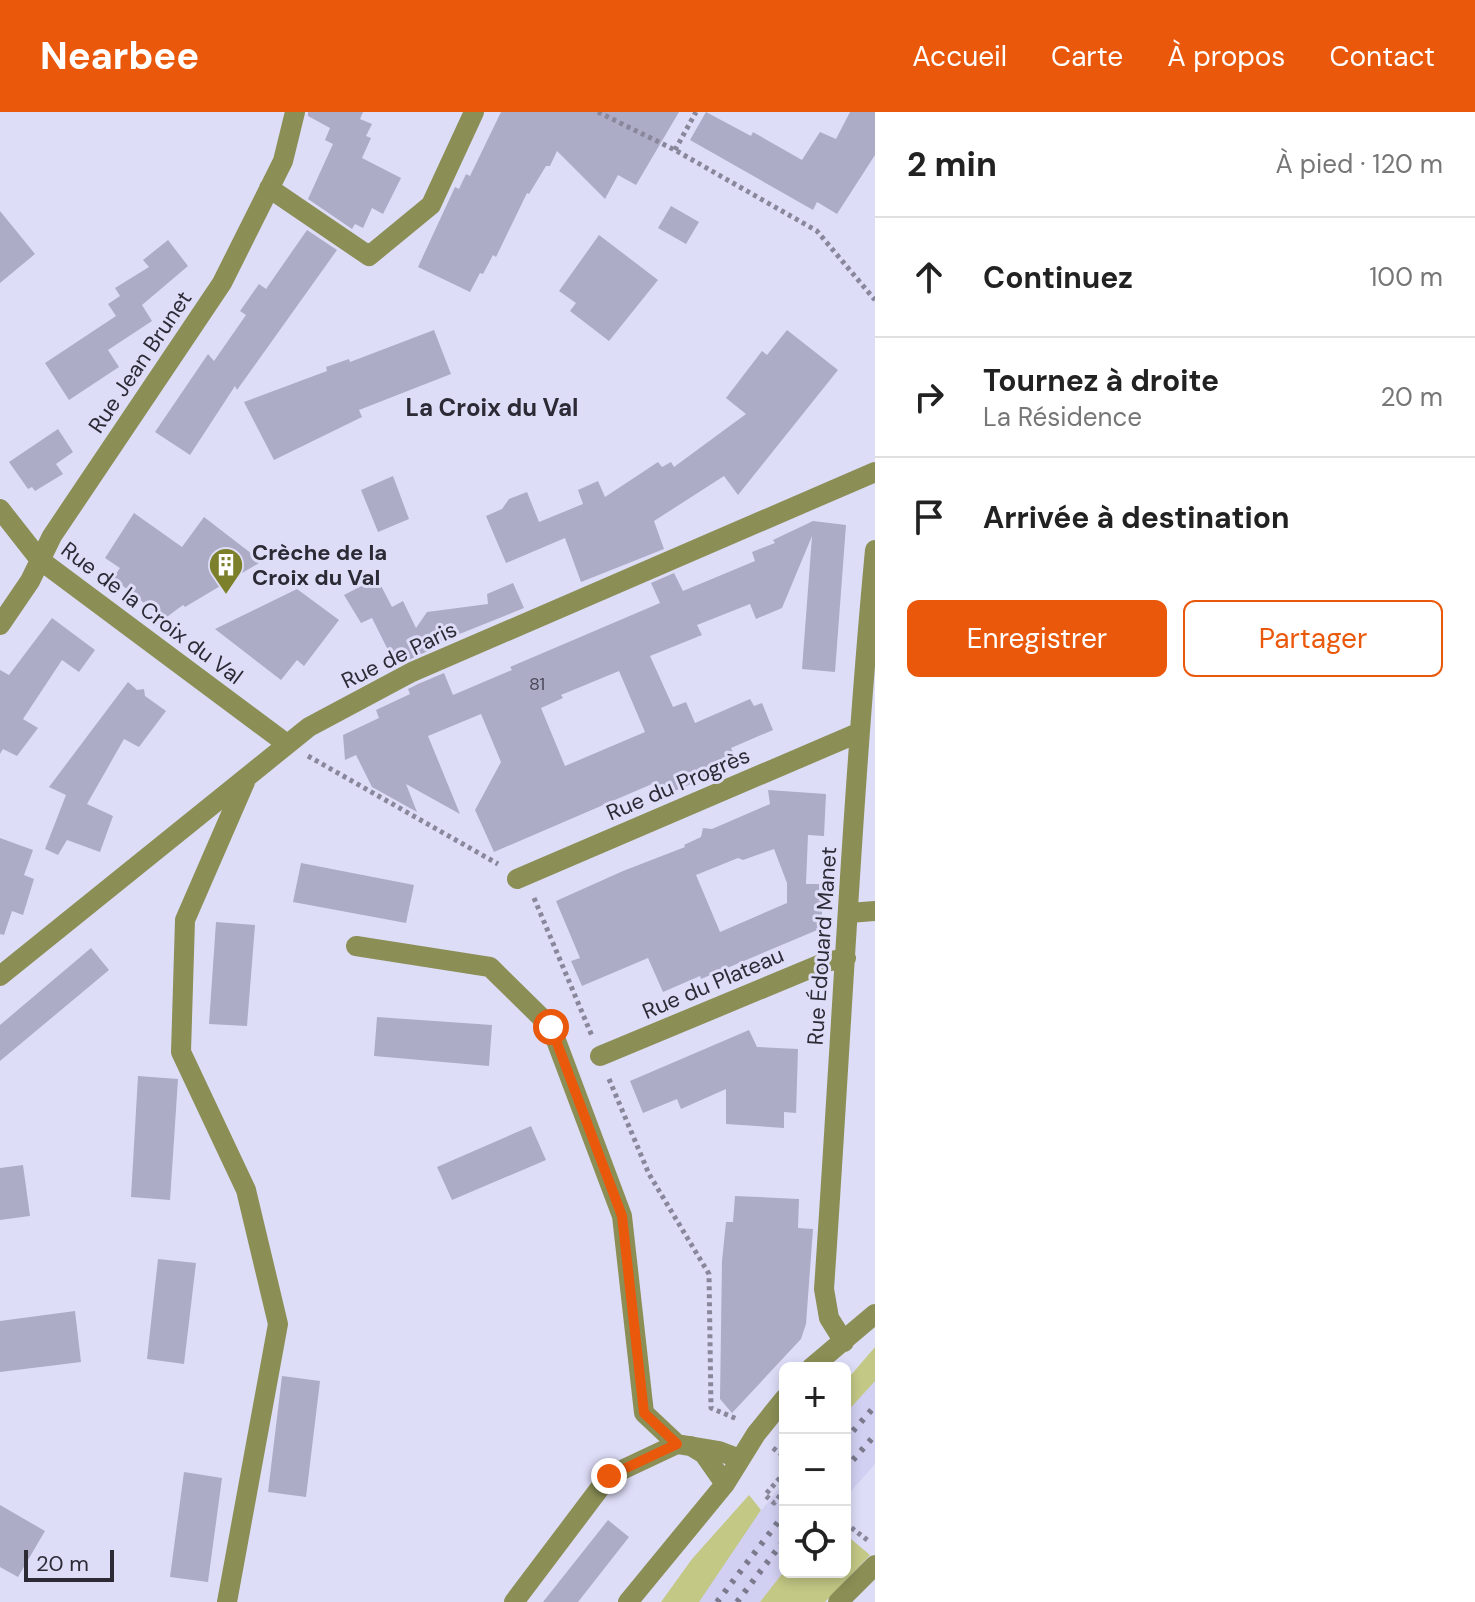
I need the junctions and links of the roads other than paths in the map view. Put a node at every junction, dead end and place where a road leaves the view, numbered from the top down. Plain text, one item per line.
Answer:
1 (295, 112) edge
2 (474, 112) edge
3 (269, 188) junction
4 (875, 472) edge
5 (0, 509) edge
6 (875, 550) edge
7 (40, 560) junction
8 (0, 625) edge
9 (858, 733) junction
10 (287, 744) junction
11 (248, 776) junction
12 (517, 879) dead end
13 (875, 911) edge
14 (849, 913) junction
15 (356, 946) dead end
16 (846, 958) junction
17 (0, 976) edge
18 (600, 1056) dead end
19 (875, 1314) edge
20 (844, 1342) junction
21 (819, 1362) edge
22 (779, 1405) edge
23 (682, 1444) junction
24 (740, 1459) junction
25 (725, 1484) junction
26 (875, 1565) edge
27 (227, 1602) edge
28 (514, 1602) edge
29 (628, 1602) edge
30 (838, 1602) edge

1 - 3 street, Rue Jean Brunet
2 - 3 street
3 - 7 street, Rue Jean Brunet
4 - 10 street, Rue de Paris
5 - 7 street, Rue de la Croix du Val
6 - 9 street, Rue Édouard Manet
7 - 8 street, Rue Jean Brunet
7 - 10 street, Rue de la Croix du Val
9 - 12 street, Rue du Progrès
9 - 14 street, Rue Édouard Manet
10 - 11 street, Rue de Paris
11 - 17 street, Rue de Paris
11 - 27 street
13 - 14 street
14 - 16 street, Rue Édouard Manet
15 - 23 street
16 - 18 street, Rue du Plateau
16 - 20 street, Rue Édouard Manet
19 - 20 street
20 - 21 street
22 - 24 street
23 - 24 street
23 - 25 street
23 - 28 street
24 - 25 street
25 - 29 street
26 - 30 street

